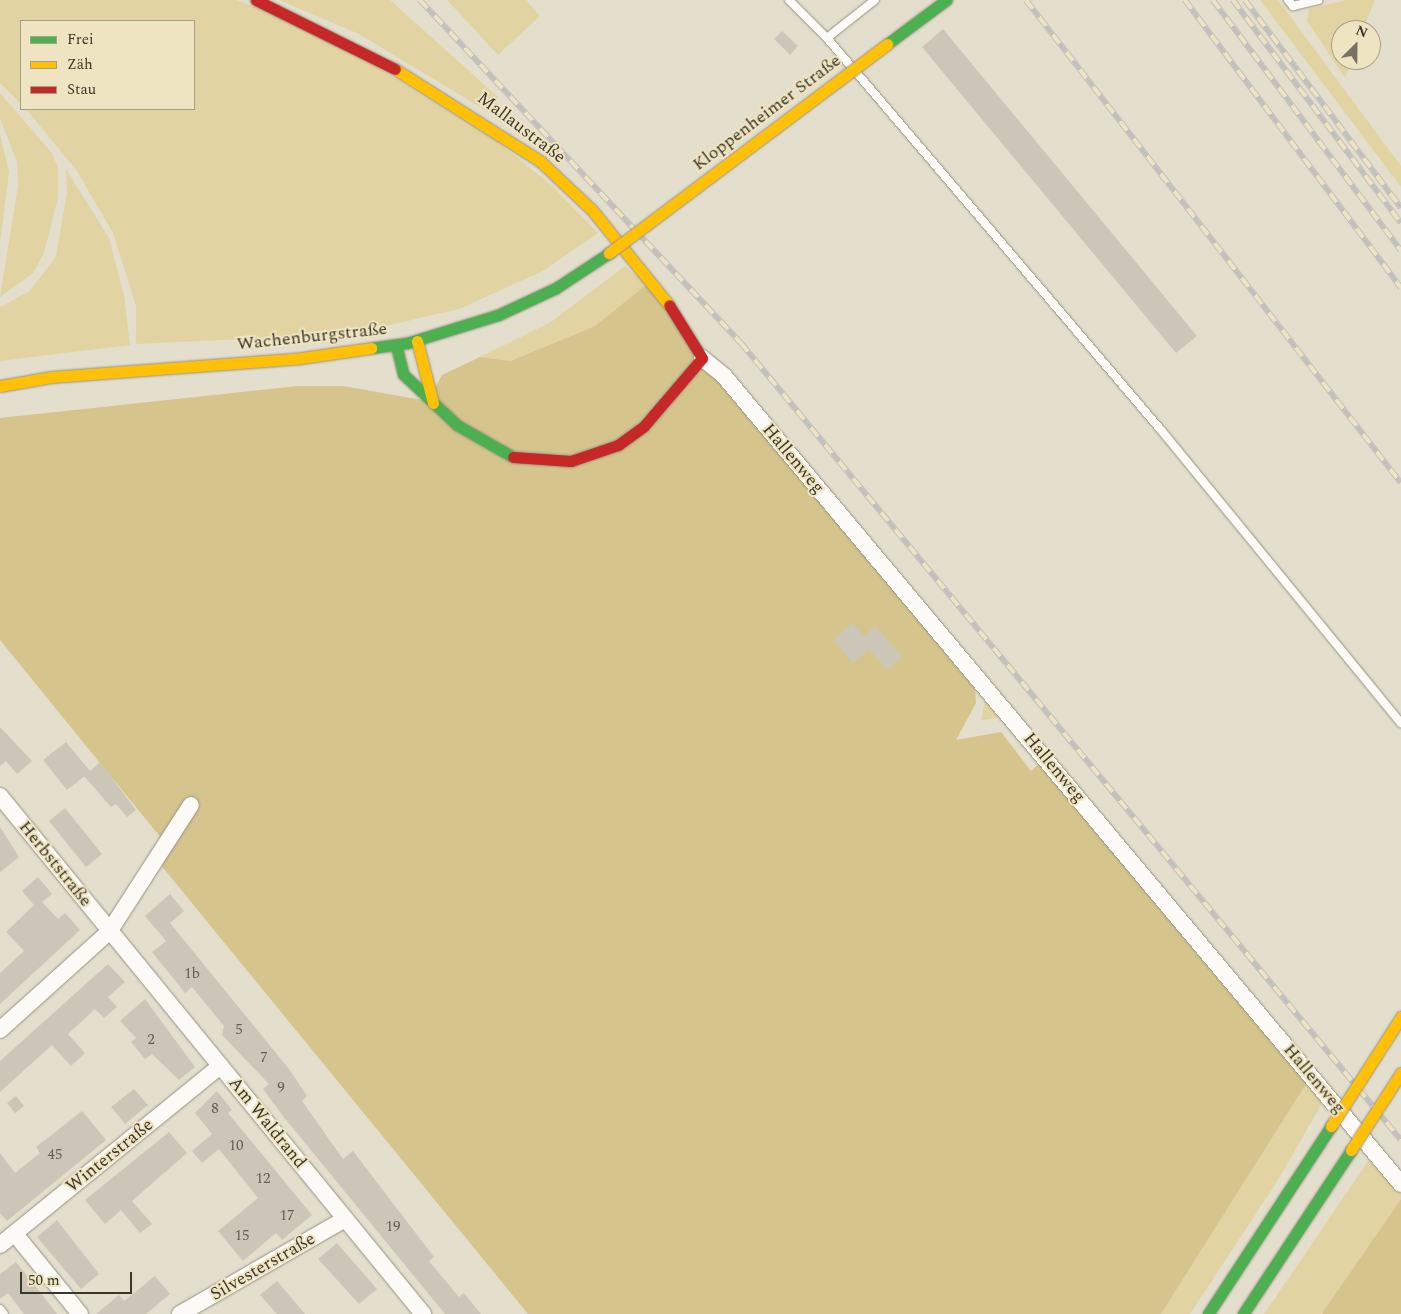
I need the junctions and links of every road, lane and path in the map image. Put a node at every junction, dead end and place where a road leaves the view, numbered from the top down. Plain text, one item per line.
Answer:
1 (256, 0) edge
2 (789, 0) edge
3 (875, 0) edge
4 (946, 0) edge
5 (1288, 0) edge
6 (1318, 0) edge
7 (827, 38) junction
8 (609, 253) joint
9 (417, 341) junction
10 (396, 345) junction
11 (702, 358) junction
12 (0, 386) edge
13 (433, 403) junction
14 (1401, 723) edge
15 (191, 805) dead end
16 (3, 807) edge
17 (109, 932) junction
18 (1401, 1017) edge
19 (0, 1030) edge
20 (220, 1066) junction
21 (1401, 1073) edge
22 (1401, 1184) edge
23 (346, 1220) junction
24 (14, 1234) junction
25 (0, 1245) edge
26 (0, 1309) edge
27 (4, 1314) edge
28 (80, 1314) edge
29 (180, 1314) edge
30 (423, 1314) edge
31 (1208, 1314) edge
32 (1243, 1314) edge

1 - 11 main road, Mallaustraße
2 - 7 lane
3 - 7 lane
4 - 8 main road, Kloppenheimer Straße, bridge
5 - 6 lane
7 - 14 lane
8 - 9 main road, Wachenburgstraße
9 - 10 main road, Wachenburgstraße
9 - 13 main road
10 - 12 main road, Wachenburgstraße
10 - 13 main road
11 - 13 main road
11 - 22 street, Hallenweg
15 - 17 street
16 - 17 street, Herbststraße
17 - 19 street
17 - 20 street, Am Waldrand
18 - 31 main road, bridge
20 - 23 street, Am Waldrand
20 - 24 street, Winterstraße
21 - 32 main road, bridge
23 - 29 street, Silvesterstraße
23 - 30 street, Am Waldrand
24 - 25 street, Winterstraße
24 - 28 street
26 - 27 lane

